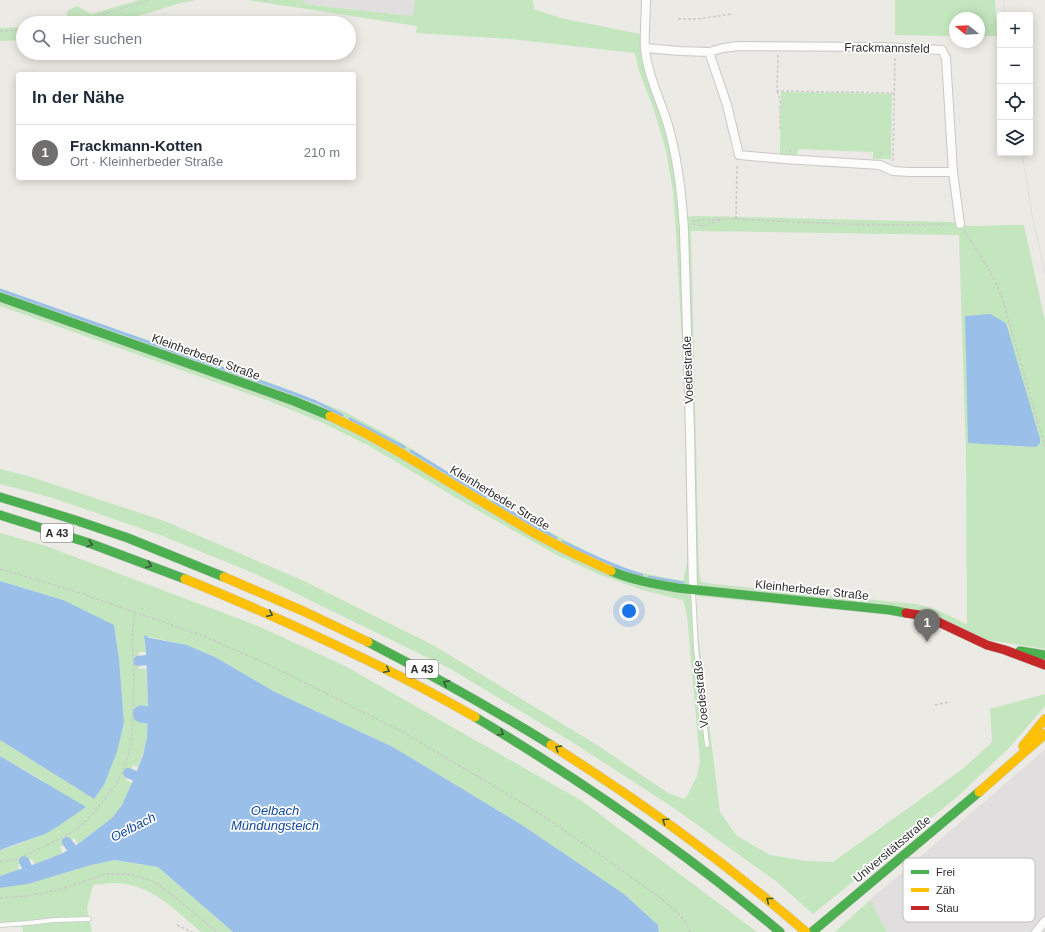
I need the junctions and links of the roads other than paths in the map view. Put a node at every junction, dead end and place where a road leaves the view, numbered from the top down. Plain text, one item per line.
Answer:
1 (646, 0) edge
2 (645, 48) junction
3 (709, 52) junction
4 (953, 172) junction
5 (960, 224) road end
6 (0, 297) edge
7 (0, 497) edge
8 (0, 515) edge
9 (693, 590) junction
10 (1005, 650) junction
11 (1045, 654) edge
12 (1045, 665) edge
13 (1045, 719) edge
14 (1045, 734) edge
15 (707, 745) dead end
16 (988, 785) junction
17 (89, 919) dead end
18 (1045, 921) edge
19 (0, 925) edge
20 (1038, 931) edge
21 (780, 932) edge
22 (806, 932) edge
23 (812, 932) edge

1 - 2 street, Voedestraße
2 - 3 street, Frackmannsfeld
2 - 9 street, Voedestraße
3 - 4 street
3 - 4 street, Frackmannsfeld
4 - 5 street, Frackmannsfeld
6 - 9 main road, Kleinherbeder Straße
22 -> 7 main road, A 43
8 -> 21 main road, A 43
9 - 10 main road, Kleinherbeder Straße
9 - 15 lane, Voedestraße
10 - 11 main road, Kleinherbeder Straße
10 - 12 main road, Kleinherbeder Straße
13 - 16 main road, Universitätsstraße
14 - 16 main road, Universitätsstraße
16 - 23 main road, Universitätsstraße
17 - 19 lane
18 - 20 street

